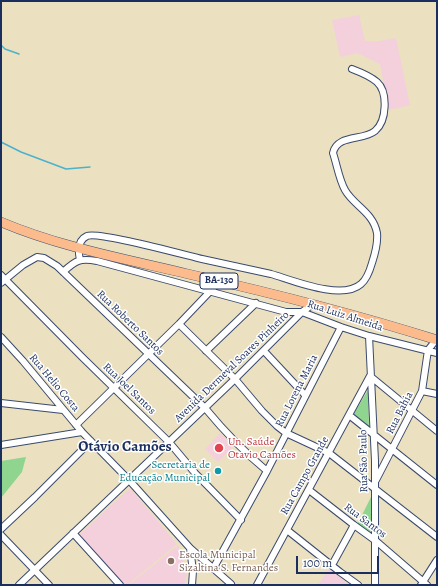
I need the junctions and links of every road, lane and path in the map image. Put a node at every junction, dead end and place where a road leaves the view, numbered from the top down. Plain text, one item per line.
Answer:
1 (352, 68) dead end
2 (1, 222) edge
3 (79, 248) junction
4 (80, 260) junction
5 (63, 272) junction
6 (2, 279) edge
7 (220, 281) junction
8 (210, 292) junction
9 (256, 303) junction
10 (313, 304) junction
11 (302, 312) junction
12 (179, 324) junction
13 (341, 327) junction
14 (369, 336) junction
15 (1, 337) edge
16 (436, 340) edge
17 (1, 346) edge
18 (8, 346) junction
19 (264, 350) junction
20 (428, 350) junction
21 (206, 351) junction
22 (148, 353) junction
23 (437, 353) edge
24 (370, 376) junction
25 (235, 379) junction
26 (113, 388) junction
27 (422, 391) junction
28 (437, 394) edge
29 (305, 395) junction
30 (1, 403) edge
31 (205, 408) junction
32 (63, 410) junction
33 (413, 410) junction
34 (349, 415) junction
35 (76, 425) junction
36 (437, 431) edge
37 (82, 432) junction
38 (286, 433) junction
39 (374, 436) junction
40 (91, 441) junction
41 (169, 442) junction
42 (1, 445) edge
43 (393, 450) junction
44 (329, 453) junction
45 (267, 471) junction
46 (129, 480) junction
47 (375, 484) junction
48 (437, 485) edge
49 (309, 490) junction
50 (241, 520) junction
51 (354, 525) junction
52 (1, 529) edge
53 (287, 530) junction
54 (73, 533) junction
55 (1, 535) edge
56 (437, 537) edge
57 (376, 541) junction
58 (190, 548) junction
59 (437, 560) edge
60 (332, 565) junction
61 (213, 569) junction
62 (35, 570) junction
63 (423, 584) edge
64 (19, 585) edge
65 (49, 585) edge
66 (120, 585) edge
67 (192, 585) edge
68 (231, 585) edge
69 (257, 585) edge
70 (358, 585) edge
71 (374, 585) edge

1 - 3 street
2 - 3 highway, BA-130
3 - 4 street
3 - 7 highway, BA-130
4 - 5 street
4 - 8 street, Rua Luiz Almeida
5 - 6 street, Rua Roberto Santos
5 - 22 street, Rua Roberto Santos
6 - 26 street, Rua Joel Santos
7 - 8 street
7 - 10 highway, BA-130
8 - 9 street, Rua Luiz Almeida
8 - 12 street
9 - 11 street, Rua Luiz Almeida
9 - 21 street
10 - 11 street, Avenida Dermeval Soares Pinheiro
10 - 16 highway, BA-130
11 - 13 street, Rua Luiz Almeida
11 - 19 street, Avenida Dermeval Soares Pinheiro
12 - 21 street
12 - 22 street
13 - 14 street, Rua Luiz Almeida
13 - 29 street, Rua Lorena Maria
14 - 20 street, Rua Luiz Almeida
14 - 24 street, Rua São Paulo
15 - 18 street, Rua Helio Costa
16 - 20 street
17 - 18 street
18 - 32 street, Rua Helio Costa
19 - 25 street, Avenida Dermeval Soares Pinheiro
19 - 29 street
20 - 23 street, Rua Luiz Almeida
20 - 27 street, Rua Bahia
21 - 25 street
22 - 26 street
22 - 31 street, Rua Roberto Santos
24 - 33 street
24 - 34 street, Rua Campo Grande
24 - 39 street, Rua São Paulo
25 - 31 street, Avenida Dermeval Soares Pinheiro
25 - 38 street
26 - 35 street
26 - 41 street, Rua Joel Santos
27 - 28 street
27 - 33 street, Rua Bahia
29 - 38 street, Rua Lorena Maria
30 - 32 street
31 - 41 street, Avenida Dermeval Soares Pinheiro
31 - 45 street, Rua Roberto Santos
32 - 35 street, Rua Helio Costa
33 - 36 street
33 - 43 street, Rua Bahia
34 - 39 street
34 - 44 street, Rua Campo Grande
35 - 37 street, Rua Helio Costa
37 - 40 street, Rua Helio Costa
37 - 42 street
38 - 44 street
38 - 45 street, Rua Lorena Maria
39 - 43 street
39 - 47 street, Rua São Paulo
40 - 46 street, Rua Helio Costa
40 - 52 street
41 - 46 street, Avenida Dermeval Soares Pinheiro
41 - 50 street, Rua Joel Santos
43 - 47 street, Rua Bahia
43 - 48 street
44 - 47 street
44 - 49 street, Rua Campo Grande
45 - 50 street, Rua Lorena Maria
46 - 54 street, Avenida Dermeval Soares Pinheiro
46 - 58 street, Rua Helio Costa
47 - 56 street
47 - 57 street, Rua São Paulo
49 - 51 street, Rua Santos
49 - 53 street, Rua Campo Grande
50 - 61 street, Rua Lorena Maria
51 - 57 street, Rua Santos
51 - 60 street
53 - 60 street
53 - 69 street, Rua Campo Grande
54 - 62 street, Avenida Dermeval Soares Pinheiro
54 - 66 street
55 - 62 street
57 - 63 street, Rua Santos
57 - 71 street, Rua São Paulo
58 - 61 street, Rua Helio Costa
58 - 67 street
59 - 63 street
60 - 70 street
61 - 68 street, Rua Helio Costa
62 - 64 street, Avenida Dermeval Soares Pinheiro
62 - 65 street

